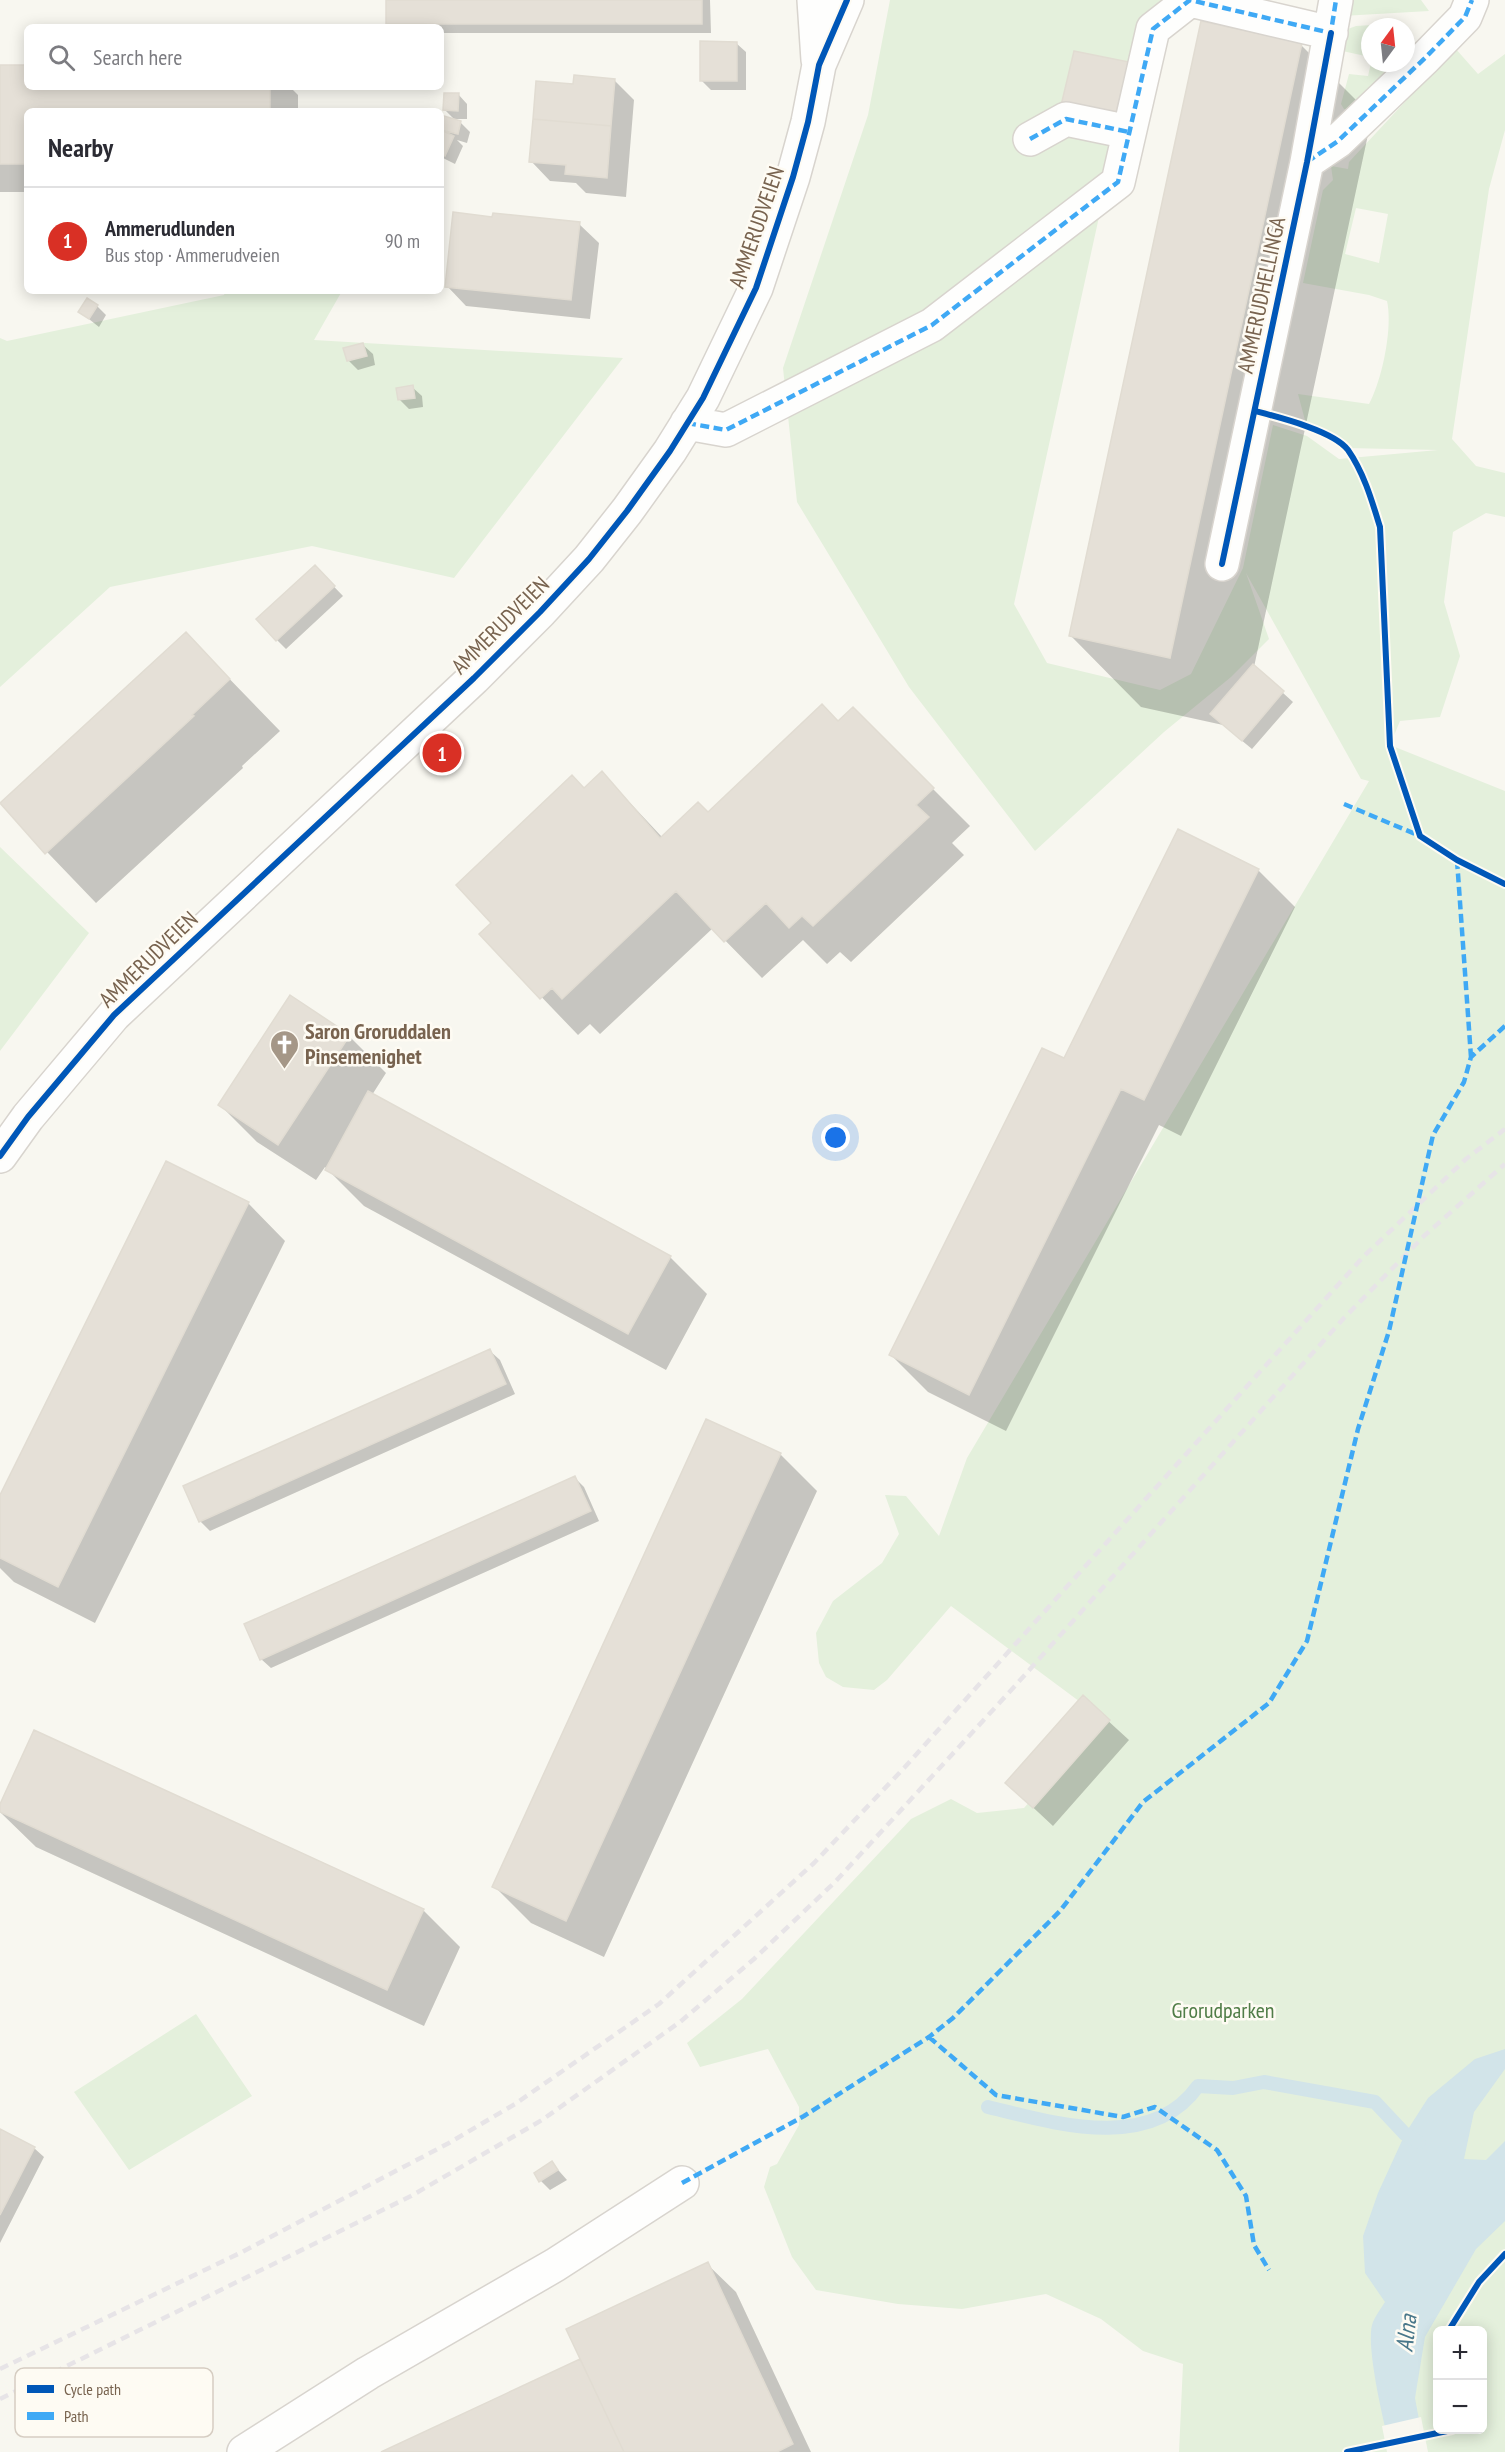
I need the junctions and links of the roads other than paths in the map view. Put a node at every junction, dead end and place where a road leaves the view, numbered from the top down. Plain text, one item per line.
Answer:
1 (814, 0) edge
2 (847, 0) edge
3 (1336, 0) edge
4 (1472, 0) edge
5 (1331, 33) junction
6 (819, 65) junction
7 (1129, 132) junction
8 (1030, 139) dead end
9 (1307, 162) junction
10 (687, 423) junction
11 (1222, 564) dead end
12 (0, 1156) edge
13 (682, 2183) dead end
14 (244, 2452) edge

1 - 6 street, AMMERUDVEIEN
2 - 6 street, AMMERUDVEIEN
3 - 5 street, AMMERUDHELLINGA
4 - 9 street
5 - 7 street
5 - 9 street, AMMERUDHELLINGA
6 - 10 street, AMMERUDVEIEN
7 - 8 street
7 - 10 street
9 - 11 street, AMMERUDHELLINGA
10 - 12 street, AMMERUDVEIEN
13 - 14 street

